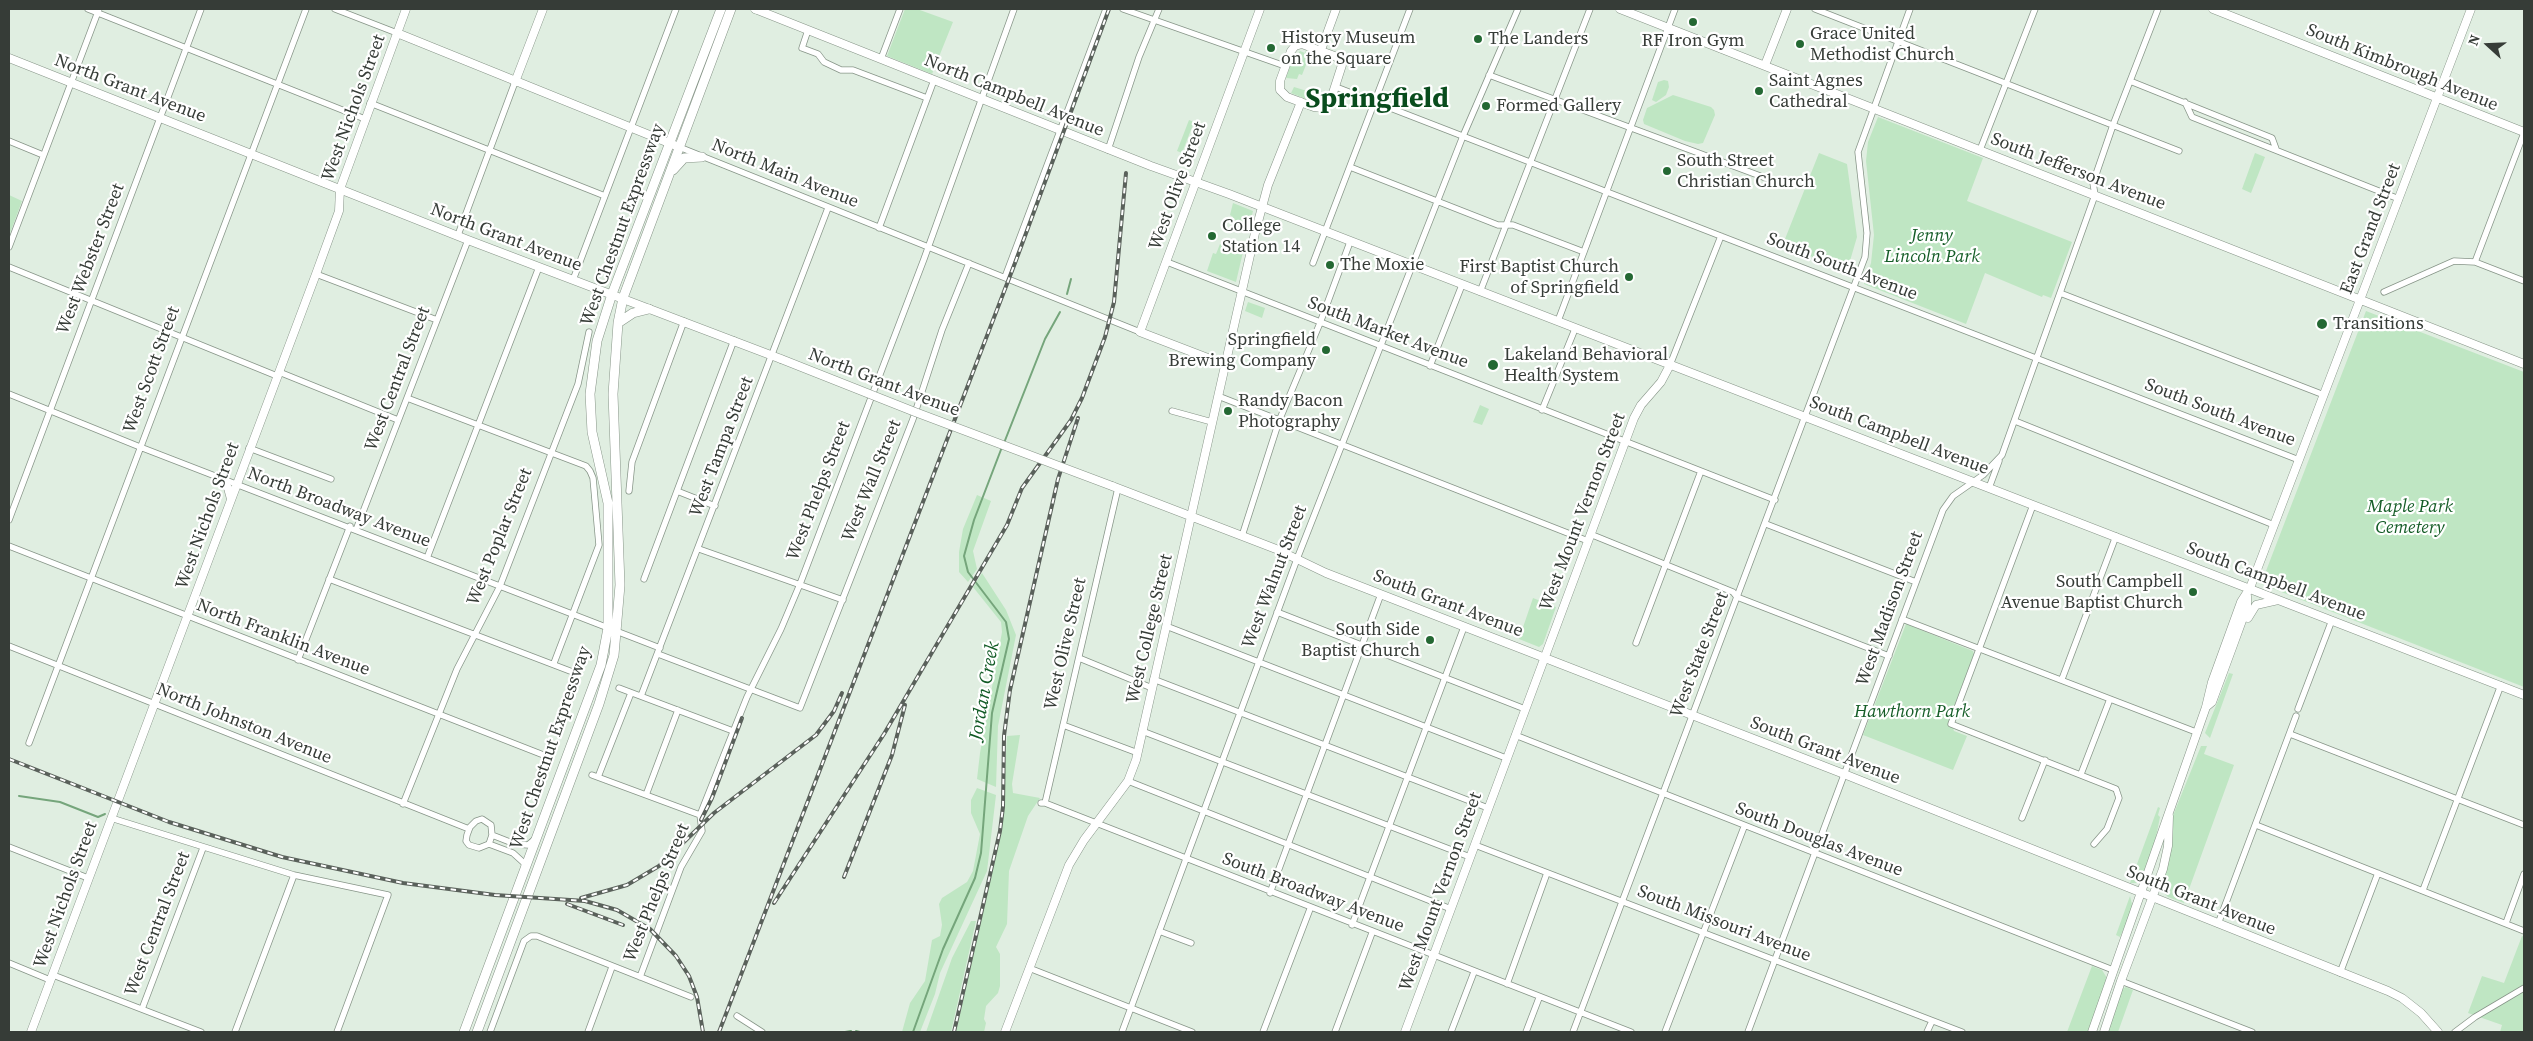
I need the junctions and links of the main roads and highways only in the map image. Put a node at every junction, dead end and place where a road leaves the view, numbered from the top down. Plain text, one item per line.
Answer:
1 (406, 9) edge
2 (543, 9) edge
3 (722, 9) edge
4 (731, 9) edge
5 (756, 9) edge
6 (1260, 9) edge
7 (1336, 9) edge
8 (1620, 9) edge
9 (1787, 9) edge
10 (2213, 9) edge
11 (2471, 9) edge
12 (397, 33) junction
13 (1321, 50) junction
14 (9, 58) edge
15 (1765, 66) junction
16 (515, 82) junction
17 (2437, 98) junction
18 (1301, 102) junction
19 (2524, 133) edge
20 (674, 146) junction
21 (702, 156) road end
22 (665, 183) junction
23 (1196, 184) junction
24 (340, 189) junction
25 (1262, 208) junction
26 (612, 294) junction
27 (624, 298) junction
28 (2360, 299) junction
29 (649, 308) junction
30 (618, 323) junction
31 (1140, 332) joint
32 (1670, 364) junction
33 (2524, 364) edge
34 (1226, 365) junction
35 (217, 476) road end
36 (231, 499) junction
37 (1191, 516) junction
38 (2248, 592) junction
39 (2282, 600) junction
40 (612, 630) junction
41 (2236, 636) junction
42 (1544, 657) junction
43 (2524, 695) edge
44 (2206, 707) junction
45 (2168, 811) junction
46 (2141, 893) junction
47 (2152, 898) junction
48 (31, 1032) edge
49 (464, 1032) edge
50 (477, 1032) edge
51 (1005, 1032) edge
52 (1405, 1032) edge
53 (2092, 1032) edge
54 (2104, 1032) edge
55 (2438, 1032) edge

1 - 12 main road, West Nichols Street
2 - 16 main road
3 - 20 main road, West Chestnut Expressway
4 - 20 main road, West Chestnut Expressway
5 - 23 main road, North Campbell Avenue
6 - 23 main road, West Olive Street
7 - 13 main road
8 - 15 main road, South Jefferson Avenue
9 - 15 main road
10 - 17 main road, South Kimbrough Avenue
11 - 17 main road, East Grand Street
12 - 16 main road, North Main Avenue
12 - 24 main road, West Nichols Street
13 - 18 main road
13 - 18 main road
14 - 24 main road, North Grant Avenue
15 - 28 main road, South Jefferson Avenue
16 - 20 main road, North Main Avenue
17 - 19 main road, South Kimbrough Avenue
17 - 28 main road, East Grand Street
18 - 25 main road, West College Street
20 - 22 main road, West Chestnut Expressway
20 - 26 main road, West Chestnut Expressway
21 - 22 main road
22 - 27 main road, West Chestnut Expressway
23 - 25 main road, North Campbell Avenue
23 - 31 main road, West Olive Street
24 - 26 main road, North Grant Avenue
24 - 36 main road, West Nichols Street
25 - 32 main road, South Campbell Avenue
25 - 34 main road, West College Street
26 - 27 main road, North Grant Avenue
26 - 40 main road, West Chestnut Expressway
27 - 29 main road, North Grant Avenue
27 - 30 main road, West Chestnut Expressway
28 - 33 main road, South Jefferson Avenue
28 - 38 main road, East Grand Street
29 - 30 main road
29 - 37 main road, North Grant Avenue, bridge
30 - 40 main road, West Chestnut Expressway
31 - 34 main road, North Main Avenue
32 - 38 main road, South Campbell Avenue
32 - 42 main road, West Mount Vernon Street
34 - 37 main road, West College Street
35 - 36 main road
36 - 48 main road, West Nichols Street
37 - 42 main road, South Grant Avenue
37 - 51 main road, West College Street
38 - 39 main road, South Campbell Avenue
38 - 41 main road
38 - 44 main road
39 - 41 main road
39 - 43 main road, South Campbell Avenue
40 - 49 main road, West Chestnut Expressway
40 - 50 main road, West Chestnut Expressway
41 - 44 main road
42 - 46 main road, South Grant Avenue
42 - 52 main road, West Mount Vernon Street
44 - 45 main road
45 - 46 main road
45 - 47 main road
46 - 47 main road, South Grant Avenue
46 - 53 main road
47 - 54 main road
47 - 55 main road, South Grant Avenue

